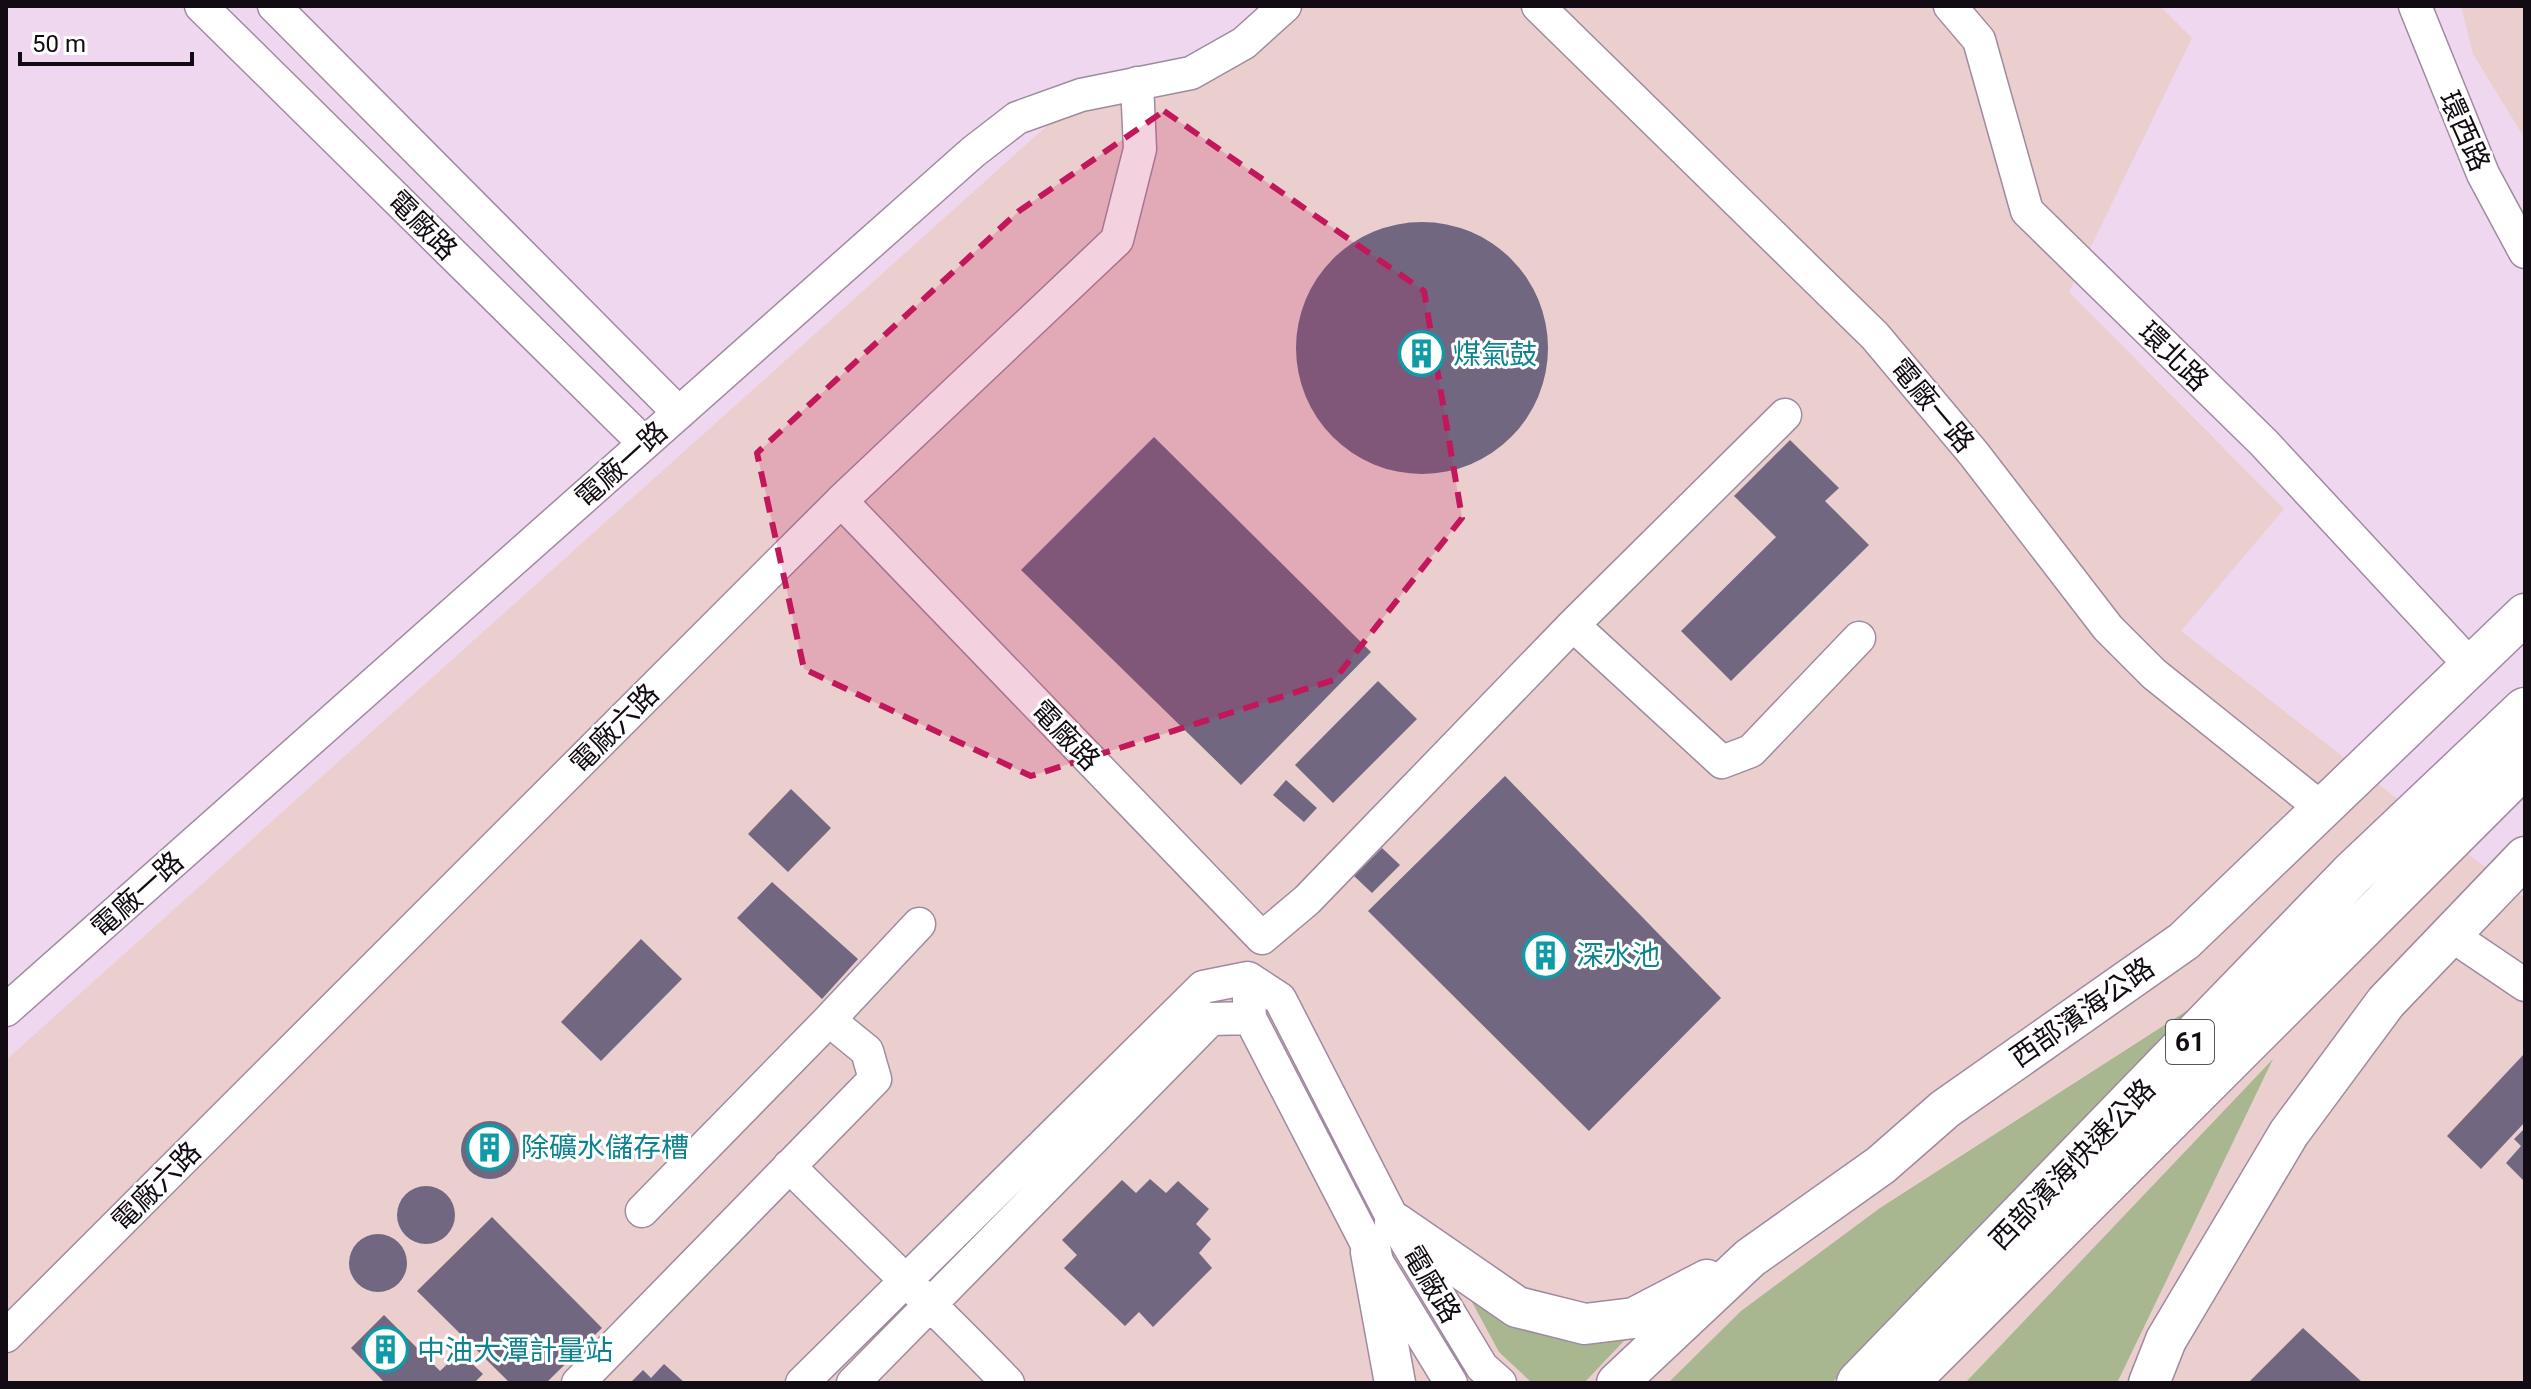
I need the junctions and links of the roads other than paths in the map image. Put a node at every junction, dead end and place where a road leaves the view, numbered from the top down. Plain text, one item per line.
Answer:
1 (201, 6) edge
2 (274, 6) edge
3 (1285, 6) edge
4 (1538, 6) edge
5 (1950, 6) edge
6 (2415, 6) edge
7 (1137, 83) junction
8 (2525, 252) edge
9 (679, 413) junction
10 (1785, 415) dead end
11 (644, 443) junction
12 (841, 501) junction
13 (2525, 614) edge
14 (1573, 625) junction
15 (1859, 638) dead end
16 (2470, 665) junction
17 (2525, 710) edge
18 (2525, 764) edge
19 (2320, 807) junction
20 (2525, 857) edge
21 (919, 924) dead end
22 (2451, 935) junction
23 (1262, 938) junction
24 (1248, 978) junction
25 (2525, 985) edge
26 (6, 1010) edge
27 (1250, 1018) junction
28 (829, 1020) junction
29 (789, 1166) junction
30 (642, 1211) dead end
31 (1383, 1238) junction
32 (1750, 1258) junction
33 (904, 1280) junction
34 (931, 1302) junction
35 (6, 1336) edge
36 (1860, 1382) edge
37 (2149, 1382) edge
38 (578, 1383) edge
39 (802, 1383) edge
40 (853, 1383) edge
41 (1008, 1383) edge
42 (1395, 1383) edge
43 (1451, 1383) edge
44 (1500, 1383) edge
45 (1617, 1383) edge
46 (1905, 1383) edge

1 - 11 street, 電廠路
2 - 9 street, 電廠路
3 - 7 street, 電廠一路
4 - 19 street, 電廠一路
5 - 16 street, 環北路
6 - 8 street, 環西路
7 - 9 street, 電廠一路
7 - 12 street, 電廠六路
9 - 11 street, 電廠一路
10 - 14 street
11 - 26 street, 電廠一路
12 - 23 street, 電廠路
12 - 35 street, 電廠六路
13 - 16 main road, 西部濱海公路
14 - 15 street
14 - 23 street
16 - 19 main road, 西部濱海公路
17 - 36 highway, 西部濱海快速公路 / 61
18 - 46 highway, 西部濱海快速公路 / 61
19 - 32 main road, 西部濱海公路
20 - 22 main road
21 - 28 street
22 - 25 street
22 - 37 main road
23 - 24 street, 電廠路
24 - 27 street, 電廠路
24 - 31 street, 電廠路
24 - 33 street
27 - 31 street, 電廠路
27 - 34 street
28 - 29 street
28 - 30 street
29 - 33 street
29 - 38 street
31 - 32 main road
31 - 42 main road
31 - 43 street, 電廠路
31 - 44 street, 電廠路
32 - 45 main road, 西部濱海公路
33 - 34 street
33 - 39 street
34 - 40 street
34 - 41 street

